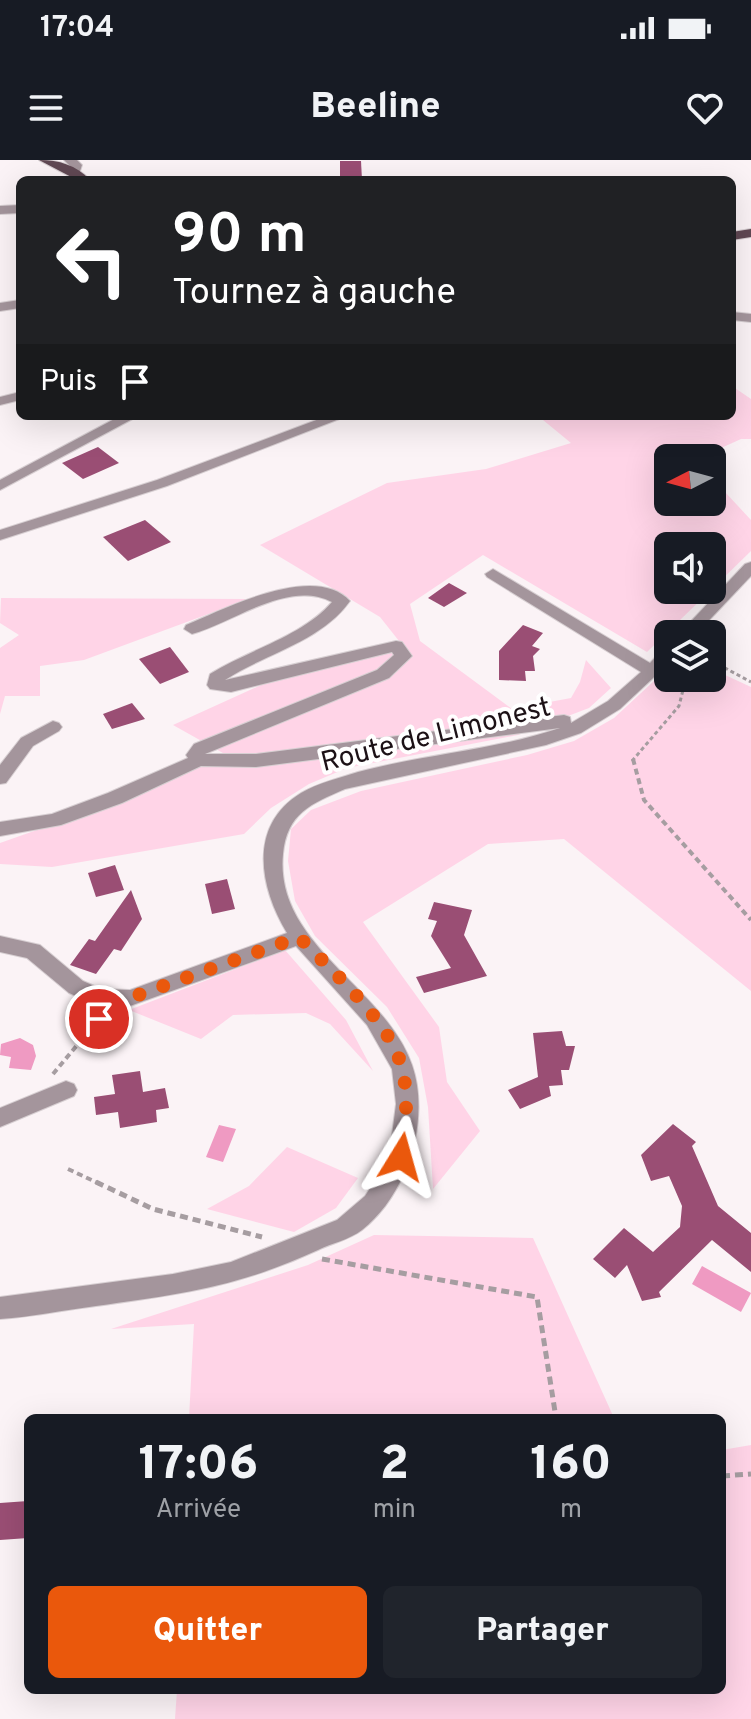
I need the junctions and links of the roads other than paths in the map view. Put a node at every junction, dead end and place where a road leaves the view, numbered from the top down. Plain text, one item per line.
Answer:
1 (45, 160) edge
2 (76, 171) edge
3 (124, 420) edge
4 (329, 420) edge
5 (0, 486) edge
6 (0, 535) edge
7 (751, 567) edge
8 (493, 574) dead end
9 (700, 620) edge
10 (192, 629) dead end
11 (654, 668) edge
12 (651, 671) junction
13 (592, 720) junction
14 (53, 727) dead end
15 (199, 760) junction
16 (0, 778) edge
17 (0, 829) edge
18 (299, 937) junction
19 (0, 944) edge
20 (66, 1090) dead end
21 (0, 1118) edge
22 (0, 1308) edge

1 - 2 main road
3 - 5 street
4 - 6 street
7 - 9 street
8 - 12 street
10 - 15 street
11 - 12 street, Route de Limonest
12 - 13 street, Route de Limonest
13 - 15 street
13 - 18 street, Route de Limonest
14 - 16 street
15 - 17 street
18 - 19 street
18 - 22 street
20 - 21 street

